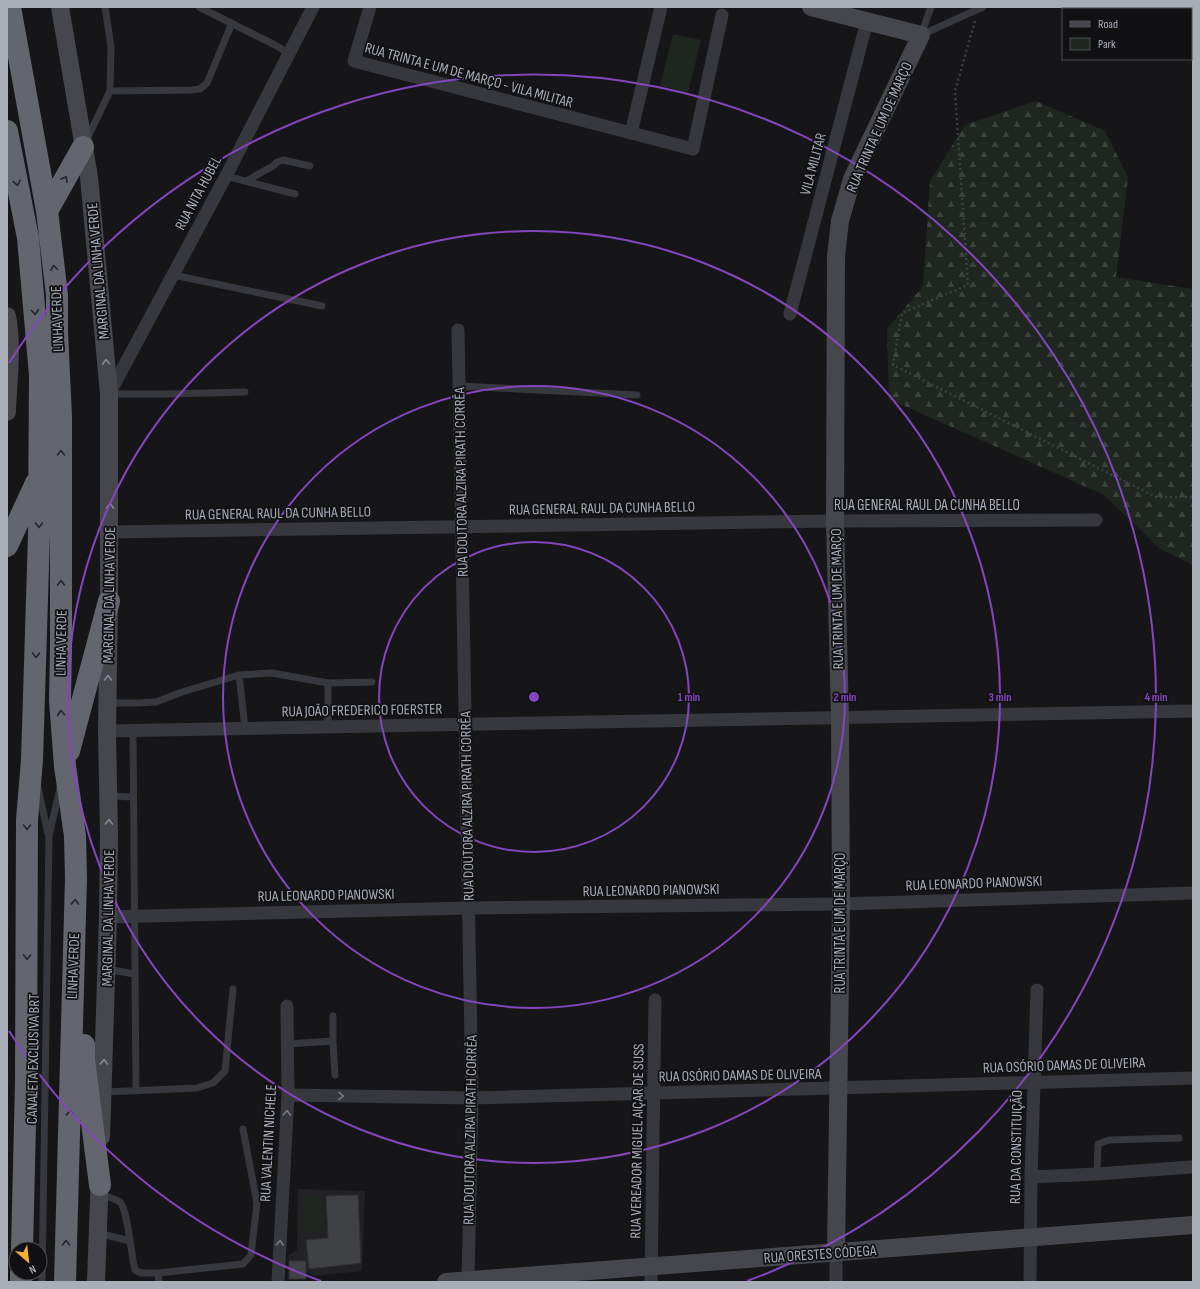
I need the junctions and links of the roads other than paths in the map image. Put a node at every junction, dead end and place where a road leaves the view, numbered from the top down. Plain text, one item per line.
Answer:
1 (10, 7) edge
2 (60, 7) edge
3 (105, 7) edge
4 (199, 7) edge
5 (313, 7) edge
6 (370, 7) edge
7 (661, 7) edge
8 (811, 7) edge
9 (931, 7) edge
10 (981, 8) edge
11 (722, 15) dead end
12 (867, 22) junction
13 (232, 24) junction
14 (920, 35) junction
15 (290, 54) junction
16 (110, 91) junction
17 (7, 131) edge
18 (631, 133) junction
19 (83, 147) junction
20 (310, 166) dead end
21 (226, 176) junction
22 (246, 181) junction
23 (295, 194) dead end
24 (47, 211) junction
25 (173, 275) junction
26 (322, 306) dead end
27 (790, 314) dead end
28 (7, 316) edge
29 (458, 330) dead end
30 (459, 386) junction
31 (245, 392) dead end
32 (109, 394) junction
33 (637, 395) dead end
34 (7, 412) edge
35 (39, 476) junction
36 (1096, 520) dead end
37 (835, 521) junction
38 (462, 526) junction
39 (110, 532) junction
40 (7, 546) edge
41 (109, 601) junction
42 (240, 675) junction
43 (372, 682) dead end
44 (328, 683) junction
45 (107, 703) junction
46 (1193, 710) edge
47 (840, 718) junction
48 (466, 724) junction
49 (328, 727) junction
50 (245, 728) junction
51 (133, 730) junction
52 (107, 731) junction
53 (32, 760) junction
54 (65, 766) junction
55 (108, 796) junction
56 (134, 797) junction
57 (49, 836) junction
58 (1193, 893) edge
59 (841, 904) junction
60 (469, 908) junction
61 (134, 916) junction
62 (108, 917) junction
63 (74, 940) junction
64 (107, 969) junction
65 (134, 974) junction
66 (233, 989) dead end
67 (1037, 990) dead end
68 (655, 1000) dead end
69 (287, 1006) dead end
70 (333, 1016) dead end
71 (333, 1041) junction
72 (287, 1044) junction
73 (335, 1076) dead end
74 (1193, 1078) edge
75 (26, 1082) junction
76 (1034, 1082) junction
77 (838, 1088) junction
78 (136, 1091) junction
79 (103, 1092) junction
80 (654, 1093) junction
81 (288, 1095) junction
82 (472, 1098) junction
83 (243, 1129) dead end
84 (1179, 1138) dead end
85 (1191, 1167) dead end
86 (1097, 1174) junction
87 (1031, 1177) junction
88 (99, 1190) junction
89 (1193, 1225) edge
90 (98, 1233) junction
91 (1030, 1238) junction
92 (22, 1241) edge
93 (130, 1241) junction
94 (836, 1253) junction
95 (7, 1258) edge
96 (158, 1273) junction
97 (651, 1274) edge
98 (468, 1281) edge
99 (42, 1282) edge
100 (65, 1282) edge
101 (96, 1282) edge
102 (159, 1282) edge
103 (278, 1282) edge
104 (446, 1282) edge
105 (836, 1282) edge
106 (1030, 1282) edge

1 - 24 highway, LINHA VERDE
2 - 19 main road, MARGINAL DA LINHA VERDE
3 - 16 lane
4 - 13 lane
5 - 15 street, RUA NITA HUBEL
6 - 18 street, RUA TRINTA E UM DE MARÇO - VILA MILITAR
7 - 18 street
8 - 12 main road
9 - 14 lane, RUA TRINTA E UM DE MARÇO
10 - 14 lane
11 - 18 street, RUA TRINTA E UM DE MARÇO - VILA MILITAR
12 - 14 main road
12 - 27 street, VILA MILITAR
13 - 15 lane
13 - 16 lane
14 - 37 main road, RUA TRINTA E UM DE MARÇO
15 - 21 street, RUA NITA HUBEL
16 - 19 lane
17 -> 35 highway, LINHA VERDE
24 -> 19 highway
32 -> 19 main road, MARGINAL DA LINHA VERDE
20 - 22 lane
21 - 22 lane
21 - 25 street, RUA NITA HUBEL
22 - 23 lane
54 -> 24 highway, LINHA VERDE
25 - 26 lane
25 - 32 street, RUA NITA HUBEL
28 - 34 main road
29 - 30 street, RUA DOUTORA ALZIRA PIRATH CORRÊA
30 - 33 lane
30 - 38 street, RUA DOUTORA ALZIRA PIRATH CORRÊA
31 - 32 lane
39 -> 32 main road, MARGINAL DA LINHA VERDE
35 - 40 highway
35 -> 53 highway, LINHA VERDE
36 - 37 street, RUA GENERAL RAUL DA CUNHA BELLO
37 - 38 street, RUA GENERAL RAUL DA CUNHA BELLO
37 - 47 main road, RUA TRINTA E UM DE MARÇO
38 - 39 street, RUA GENERAL RAUL DA CUNHA BELLO
38 - 48 street, RUA DOUTORA ALZIRA PIRATH CORRÊA
39 - 41 main road, MARGINAL DA LINHA VERDE
45 -> 41 main road, MARGINAL DA LINHA VERDE
41 - 54 highway
42 - 44 lane
42 - 45 lane
42 - 50 lane
43 - 44 lane
44 - 49 lane
45 - 52 main road, MARGINAL DA LINHA VERDE
46 - 47 street, RUA JOÃO FREDERICO FOERSTER
47 - 48 street, RUA JOÃO FREDERICO FOERSTER
47 - 59 main road, RUA TRINTA E UM DE MARÇO
48 - 49 street, RUA JOÃO FREDERICO FOERSTER
48 - 60 street, RUA DOUTORA ALZIRA PIRATH CORRÊA
49 - 50 street, RUA JOÃO FREDERICO FOERSTER
50 - 51 street, RUA JOÃO FREDERICO FOERSTER
51 - 52 street, RUA JOÃO FREDERICO FOERSTER
51 - 56 lane
52 - 55 main road, MARGINAL DA LINHA VERDE
53 - 57 lane, CANALETA EXCLUSIVA BRT
53 -> 75 highway, LINHA VERDE
54 - 57 lane, CANALETA EXCLUSIVA BRT
63 -> 54 highway, LINHA VERDE
55 - 56 lane
62 -> 55 main road, MARGINAL DA LINHA VERDE
56 - 61 lane
57 - 99 lane, CANALETA EXCLUSIVA BRT
58 - 59 street, RUA LEONARDO PIANOWSKI
59 - 60 street, RUA LEONARDO PIANOWSKI
59 - 77 main road, RUA TRINTA E UM DE MARÇO
60 - 61 street, RUA LEONARDO PIANOWSKI
60 - 82 street, RUA DOUTORA ALZIRA PIRATH CORRÊA
61 - 62 street, RUA LEONARDO PIANOWSKI
61 - 65 lane
62 - 64 main road, MARGINAL DA LINHA VERDE
63 - 88 highway
100 -> 63 highway, LINHA VERDE
64 - 65 lane
79 -> 64 main road, MARGINAL DA LINHA VERDE
65 - 78 lane
66 - 78 lane
67 - 76 street, RUA DA CONSTITUIÇÃO
68 - 80 street, RUA VEREADOR MIGUEL AIÇAR DE SUSS
69 - 72 street, RUA VALENTIN NICHELE
70 - 71 lane
71 - 72 lane
71 - 73 lane
72 - 81 street, RUA VALENTIN NICHELE
74 - 76 street, RUA OSÓRIO DAMAS DE OLIVEIRA
75 - 92 highway, LINHA VERDE
75 - 95 highway
76 - 77 street, RUA OSÓRIO DAMAS DE OLIVEIRA
76 - 87 street, RUA DA CONSTITUIÇÃO
77 - 80 street, RUA OSÓRIO DAMAS DE OLIVEIRA
77 - 94 main road, RUA TRINTA E UM DE MARÇO
78 - 79 lane
79 - 88 main road, MARGINAL DA LINHA VERDE
80 - 82 street, RUA OSÓRIO DAMAS DE OLIVEIRA
80 - 97 street, RUA VEREADOR MIGUEL AIÇAR DE SUSS
81 -> 82 street, RUA OSÓRIO DAMAS DE OLIVEIRA
103 -> 81 street, RUA VALENTIN NICHELE
82 - 98 street, RUA DOUTORA ALZIRA PIRATH CORRÊA
83 - 96 lane
84 - 86 lane
85 - 86 street
86 - 87 street
87 - 91 street, RUA DA CONSTITUIÇÃO
88 - 90 main road, MARGINAL DA LINHA VERDE
88 - 93 lane
89 - 91 main road, RUA ORESTES CÓDEGA
90 - 93 lane
90 - 101 main road, MARGINAL DA LINHA VERDE
91 - 94 main road, RUA ORESTES CÓDEGA
91 - 106 street, RUA DA CONSTITUIÇÃO
93 - 96 lane
94 - 97 main road, RUA ORESTES CÓDEGA
94 - 105 street, RUA TRINTA E UM DE MARÇO
96 - 102 lane
97 - 98 main road, RUA ORESTES CÓDEGA
98 - 104 main road, RUA ORESTES CÓDEGA

